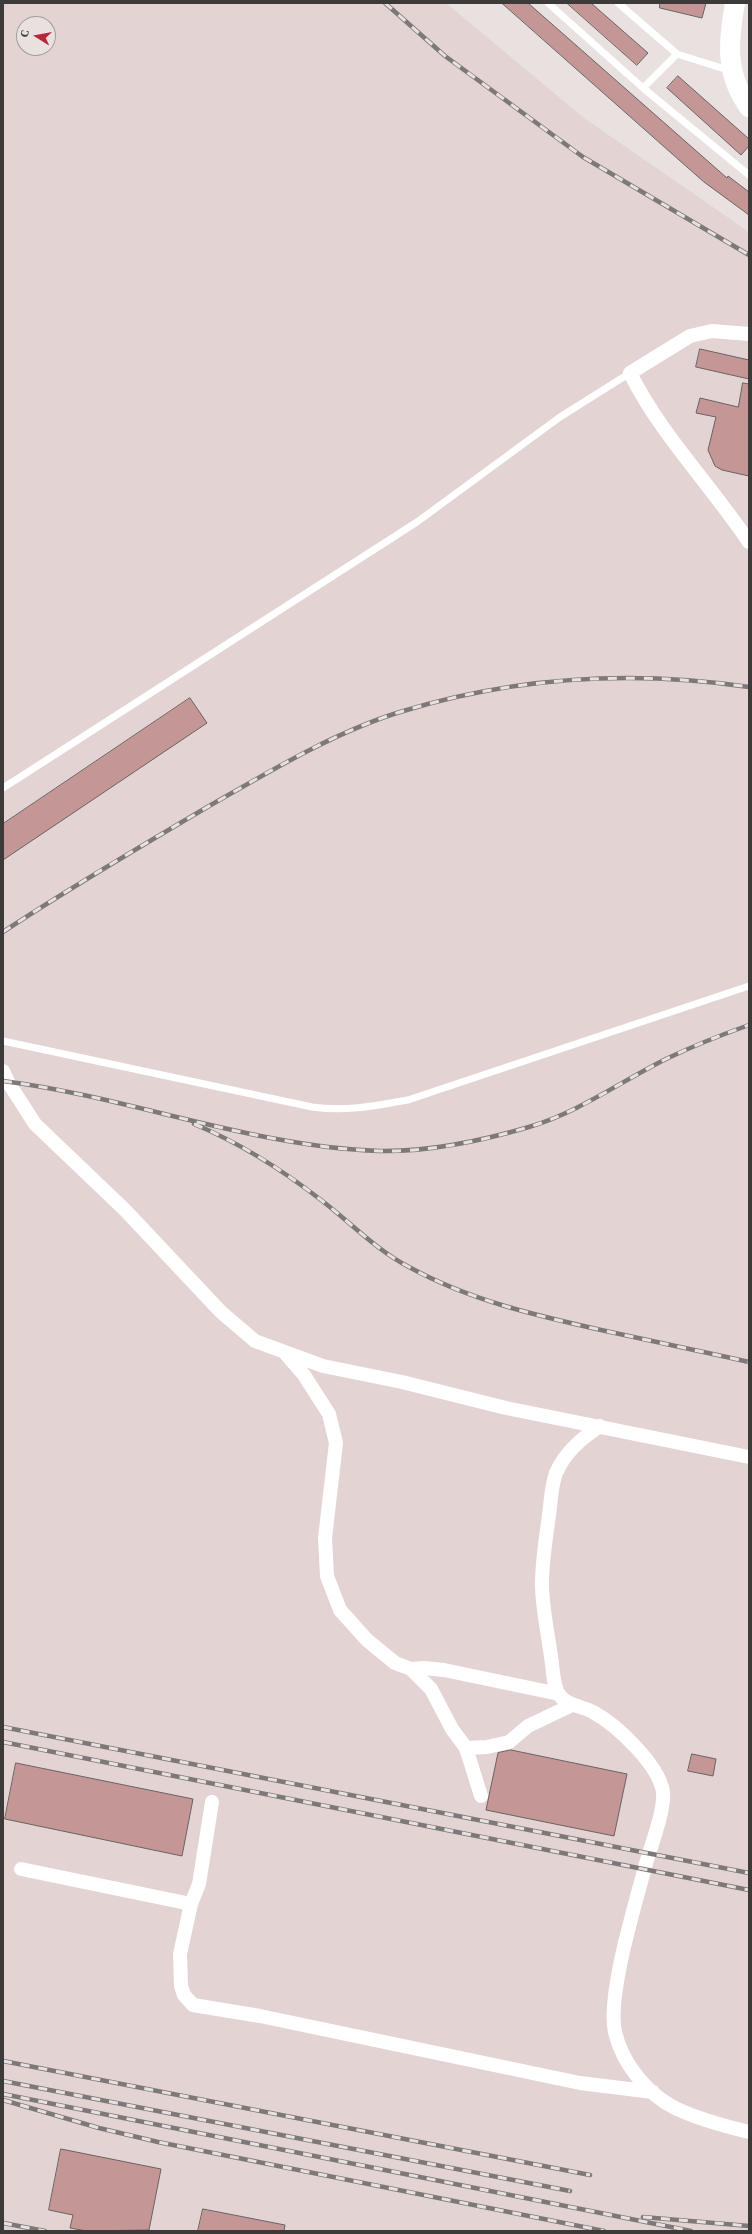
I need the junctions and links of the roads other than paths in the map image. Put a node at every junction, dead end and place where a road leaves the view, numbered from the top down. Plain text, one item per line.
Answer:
1 (548, 3) edge
2 (618, 3) edge
3 (732, 4) edge
4 (677, 54) junction
5 (731, 71) junction
6 (643, 88) junction
7 (749, 107) edge
8 (749, 175) edge
9 (749, 334) edge
10 (630, 373) junction
11 (749, 542) edge
12 (3, 788) edge
13 (749, 986) edge
14 (3, 1041) edge
15 (3, 1071) edge
16 (286, 1354) junction
17 (600, 1426) junction
18 (749, 1457) edge
19 (411, 1669) junction
20 (559, 1694) junction
21 (572, 1705) junction
22 (466, 1748) junction
23 (481, 1796) dead end
24 (212, 1802) dead end
25 (22, 1869) dead end
26 (191, 1904) junction
27 (652, 2092) junction
28 (749, 2132) edge

1 - 6 lane
2 - 4 lane
3 - 5 street
4 - 5 lane
4 - 6 lane
5 - 7 street
6 - 8 lane
9 - 10 street
10 - 11 street
10 - 12 lane
13 - 14 lane
15 - 16 street
16 - 17 street
16 - 19 street
17 - 18 street
17 - 20 street
19 - 20 street
19 - 22 street
20 - 21 street
21 - 22 street
21 - 27 street
22 - 23 street
24 - 26 street
25 - 26 street
26 - 27 street
27 - 28 street

